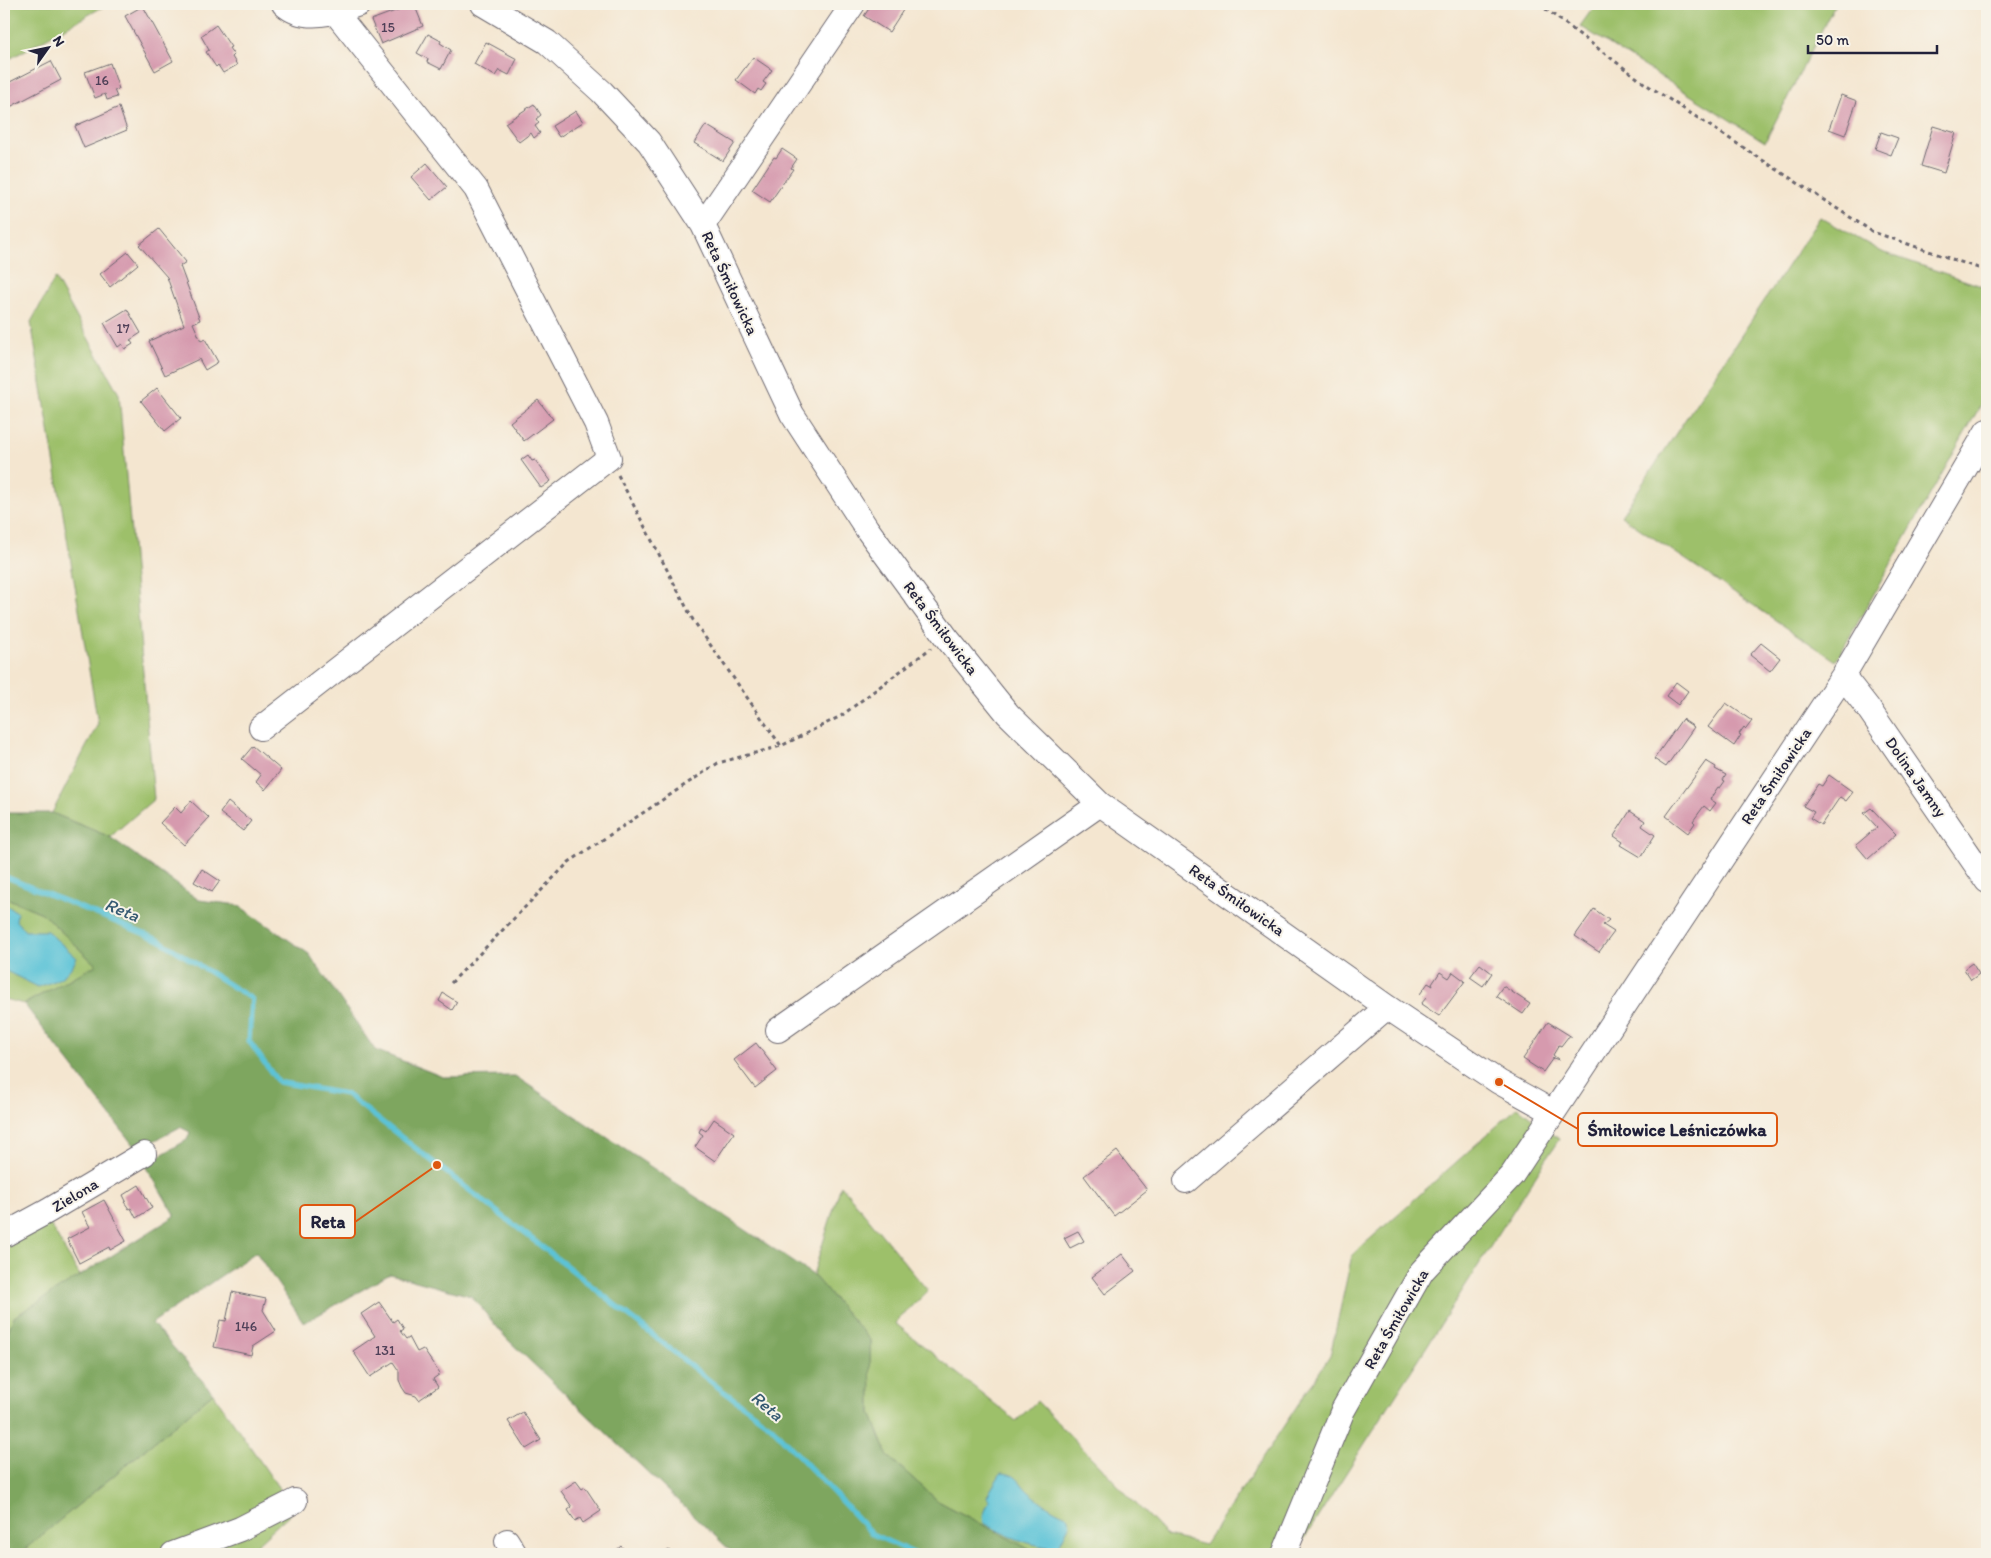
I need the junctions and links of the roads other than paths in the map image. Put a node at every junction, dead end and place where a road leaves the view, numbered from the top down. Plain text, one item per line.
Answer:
1 (284, 4) edge
2 (359, 4) edge
3 (483, 4) edge
4 (853, 4) edge
5 (335, 12) junction
6 (703, 225) junction
7 (1987, 431) edge
8 (1843, 676) junction
9 (261, 728) dead end
10 (1100, 804) junction
11 (1987, 881) edge
12 (1387, 1007) junction
13 (778, 1030) dead end
14 (1553, 1112) junction
15 (144, 1154) dead end
16 (1186, 1181) dead end
17 (4, 1235) edge
18 (295, 1501) dead end
19 (173, 1554) edge
20 (1284, 1554) edge

1 - 5 street
2 - 5 street
3 - 6 street, Reta Śmiłowicka
4 - 6 street
5 - 9 street
6 - 10 street, Reta Śmiłowicka
7 - 8 street, Reta Śmiłowicka
8 - 11 street, Dolina Jamny
8 - 14 street, Reta Śmiłowicka
10 - 12 street, Reta Śmiłowicka
10 - 13 street
12 - 14 street, Reta Śmiłowicka
12 - 16 street
14 - 20 street, Reta Śmiłowicka
15 - 17 street, Zielona
18 - 19 street

